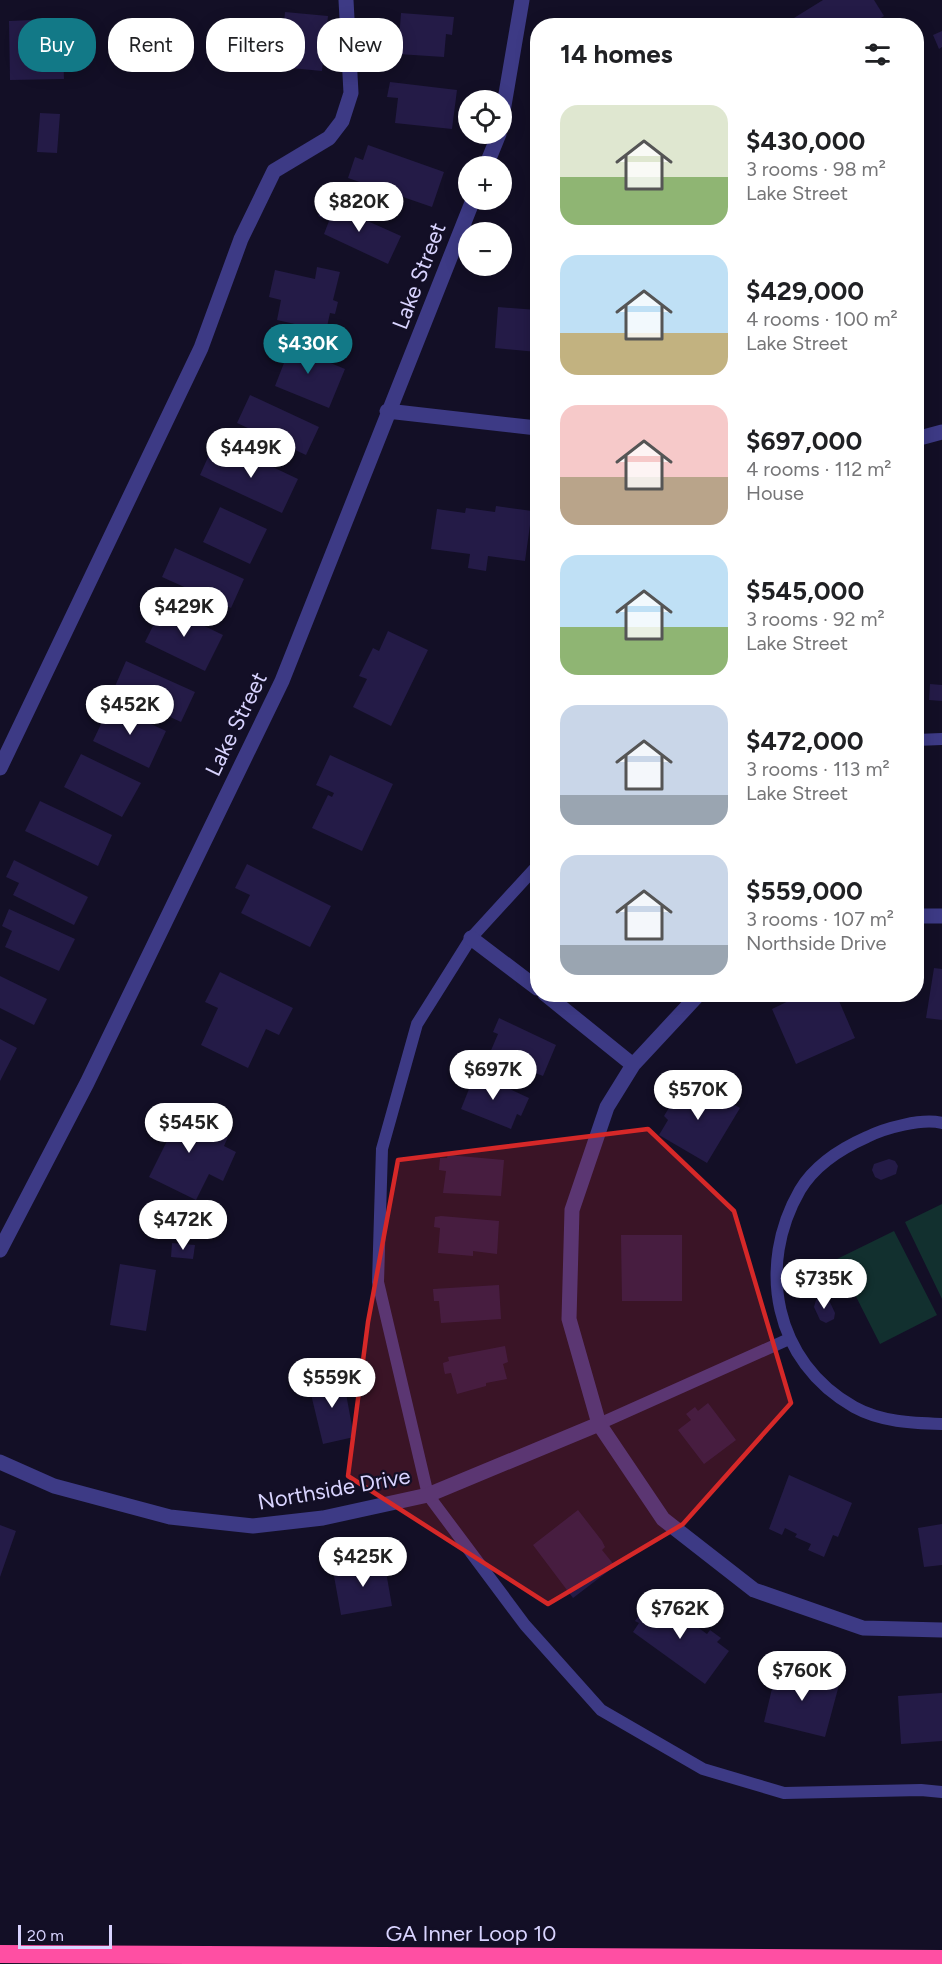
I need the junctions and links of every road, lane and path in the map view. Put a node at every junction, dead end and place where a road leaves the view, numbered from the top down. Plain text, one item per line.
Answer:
1 (346, 0) edge
2 (522, 0) edge
3 (507, 90) edge
4 (469, 210) edge
5 (387, 411) junction
6 (530, 427) edge
7 (942, 432) edge
8 (924, 437) edge
9 (942, 739) edge
10 (924, 740) edge
11 (0, 768) edge
12 (530, 874) edge
13 (924, 916) edge
14 (942, 916) edge
15 (471, 938) junction
16 (530, 983) edge
17 (555, 1002) edge
18 (692, 1002) edge
19 (633, 1065) junction
20 (942, 1123) edge
21 (0, 1250) edge
22 (789, 1339) junction
23 (599, 1424) junction
24 (942, 1424) edge
25 (0, 1462) edge
26 (428, 1495) junction
27 (942, 1630) edge
28 (942, 1792) edge
29 (0, 1954) edge
30 (942, 1959) edge

1 - 11 street
2 - 3 street
4 - 5 street, Lake Street
5 - 6 street
5 - 21 street, Lake Street
7 - 8 street
9 - 10 lane
12 - 15 lane
13 - 14 street
15 - 16 street
15 - 26 lane
17 - 19 street
18 - 19 street
19 - 23 street
20 - 22 lane
22 - 23 lane
22 - 24 lane
23 - 26 street, Northside Drive
23 - 27 street
25 - 26 street, Northside Drive
26 - 28 lane
29 - 30 highway, GA Inner Loop 10

